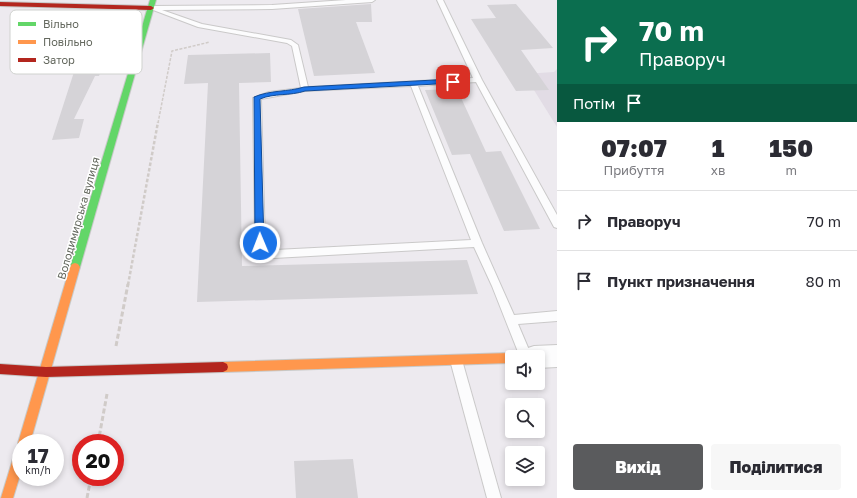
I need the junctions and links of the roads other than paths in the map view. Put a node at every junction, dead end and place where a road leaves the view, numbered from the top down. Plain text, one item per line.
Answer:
1 (372, 0) edge
2 (440, 0) edge
3 (0, 4) edge
4 (152, 4) edge
5 (142, 39) edge
6 (132, 74) edge
7 (478, 80) junction
8 (414, 84) junction
9 (304, 89) junction
10 (557, 224) edge
11 (478, 243) junction
12 (557, 316) edge
13 (511, 320) junction
14 (523, 350) edge
15 (557, 356) edge
16 (545, 357) edge
17 (505, 358) edge
18 (456, 360) junction
19 (0, 369) edge
20 (46, 372) junction
21 (27, 434) edge
22 (12, 482) edge
23 (7, 498) edge
24 (494, 498) edge

1 - 4 lane
2 - 7 lane
3 - 4 main road
4 - 5 main road, Володимирська вулиця
4 - 9 lane
6 - 20 main road, Володимирська вулиця
7 - 8 lane
7 - 10 lane
8 - 9 lane
8 - 11 lane
9 - 11 lane
11 - 13 lane
12 - 13 lane
13 - 14 lane
15 - 16 street
17 - 18 main road
18 - 20 main road
18 - 24 lane
19 - 20 main road
20 - 21 main road, Володимирська вулиця
22 - 23 main road

